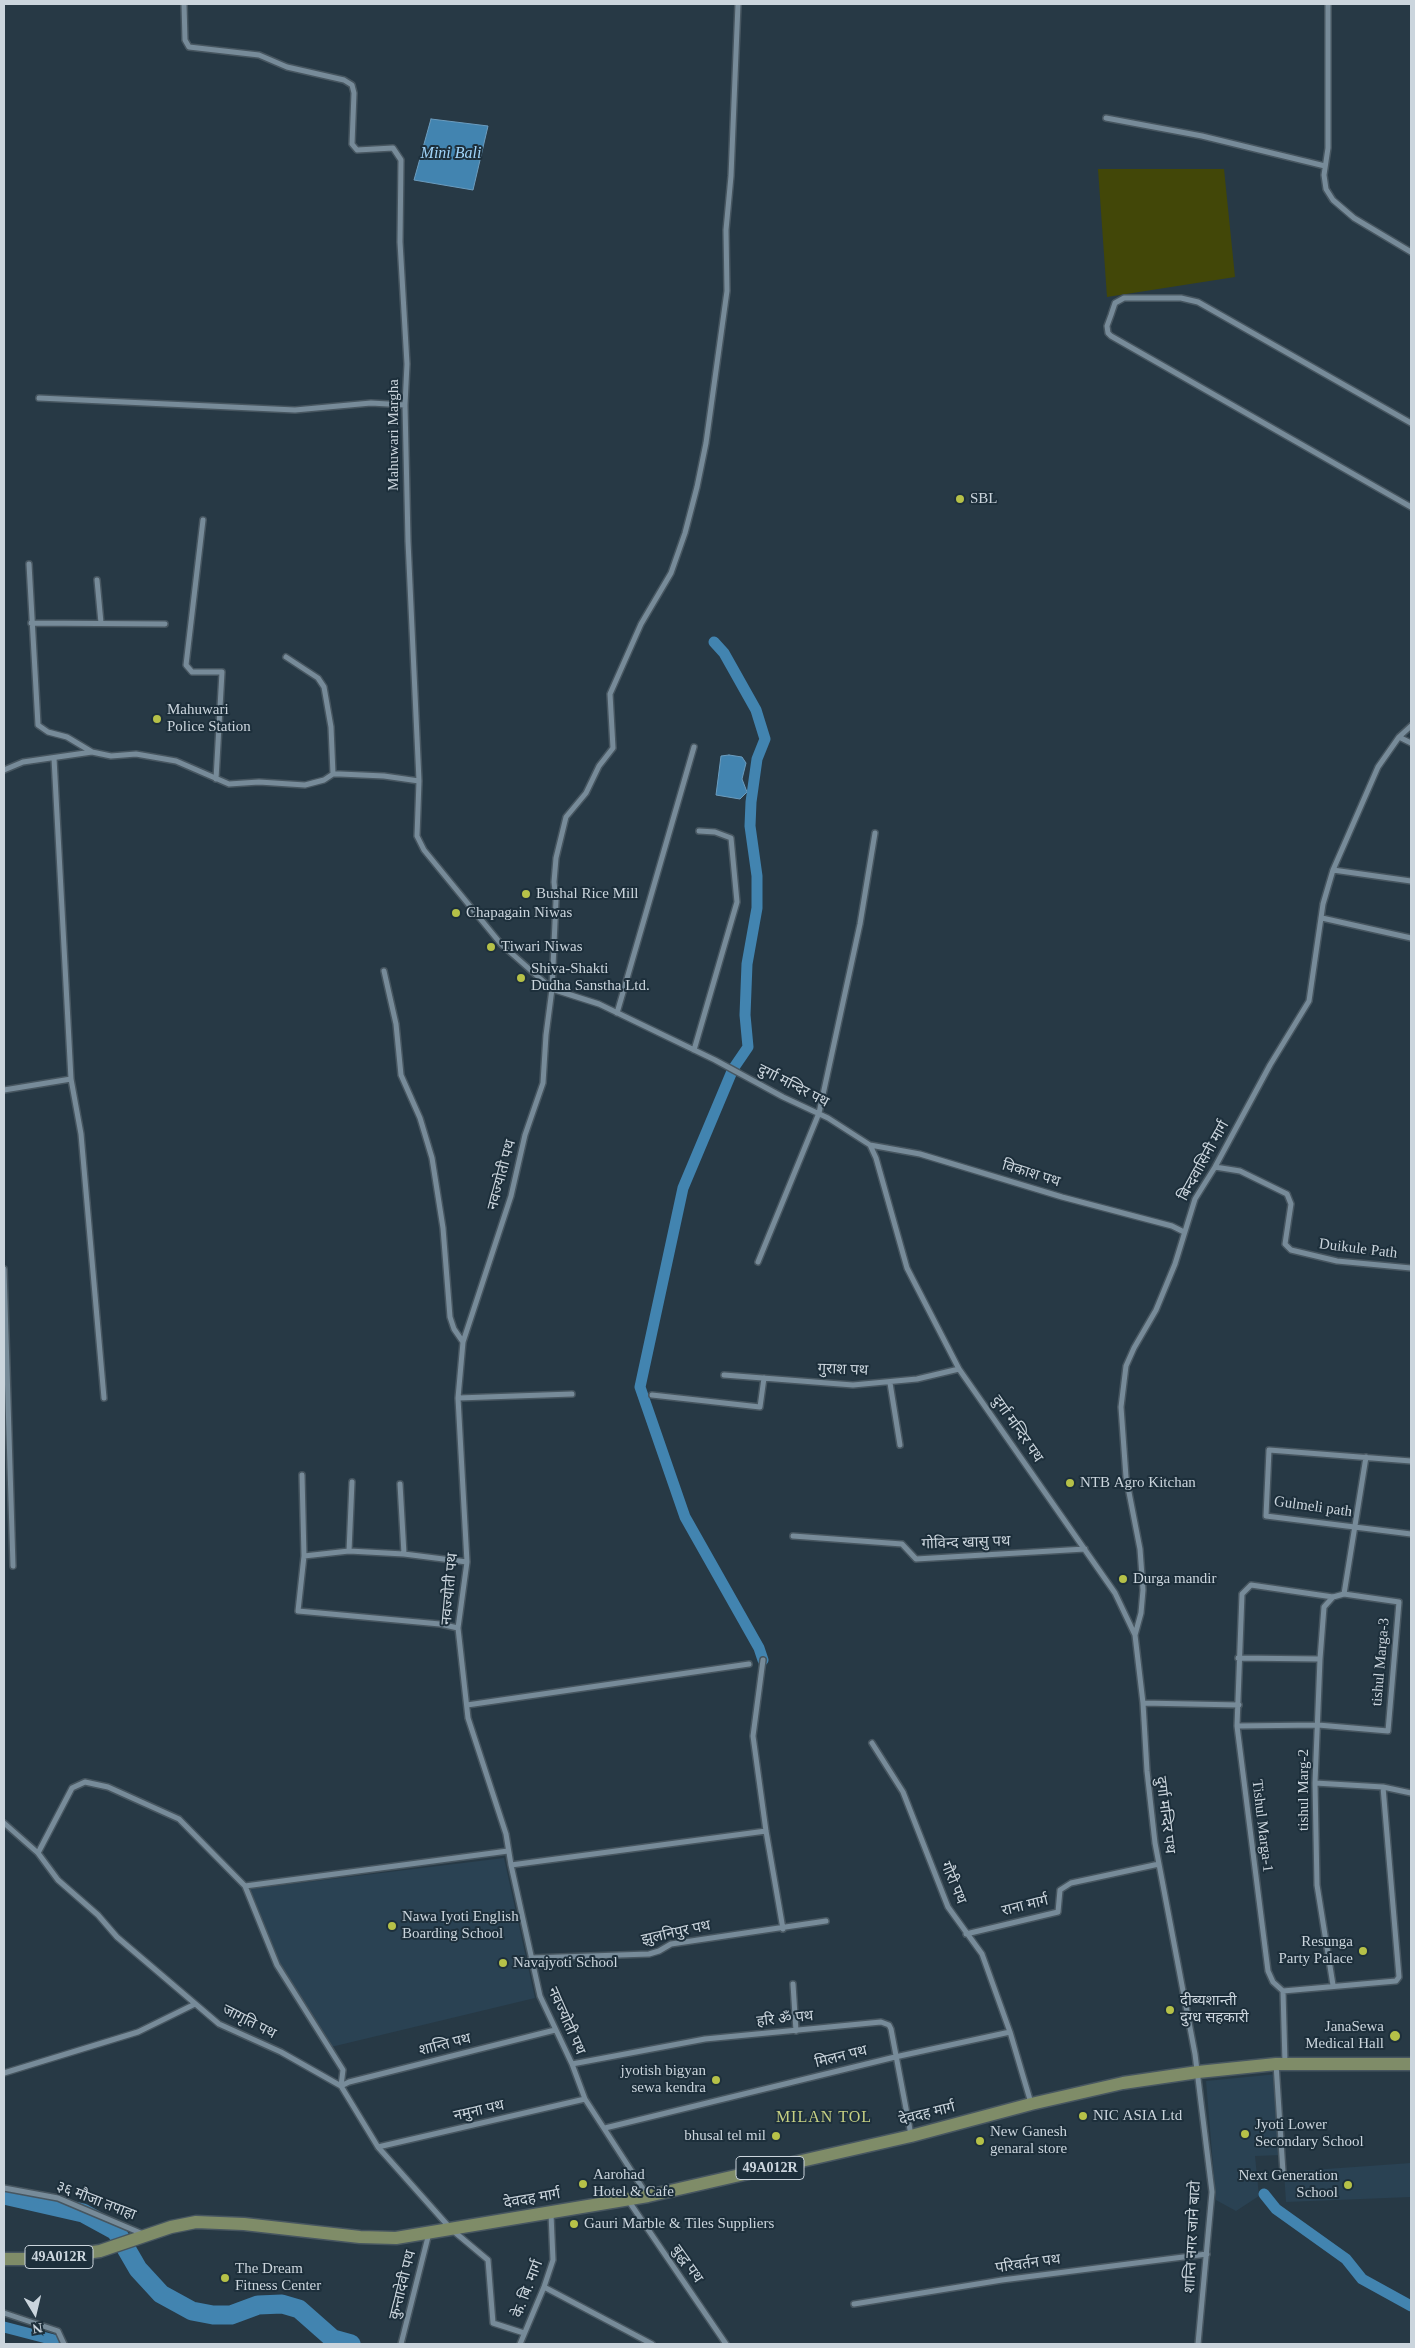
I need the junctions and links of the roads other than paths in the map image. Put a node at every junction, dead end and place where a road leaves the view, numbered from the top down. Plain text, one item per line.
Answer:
1 (184, 4) edge
2 (738, 4) edge
3 (1328, 4) edge
4 (1106, 118) dead end
5 (1325, 166) junction
6 (1411, 252) edge
7 (39, 398) dead end
8 (405, 406) junction
9 (1411, 423) edge
10 (1411, 507) edge
11 (203, 520) dead end
12 (29, 564) dead end
13 (97, 580) dead end
14 (31, 622) junction
15 (101, 623) junction
16 (165, 624) dead end
17 (286, 657) dead end
18 (1411, 726) edge
19 (1399, 737) junction
20 (1411, 743) edge
21 (694, 747) dead end
22 (92, 752) junction
23 (54, 758) junction
24 (4, 770) edge
25 (333, 774) junction
26 (216, 779) junction
27 (419, 781) junction
28 (699, 831) dead end
29 (874, 833) dead end
30 (1333, 870) junction
31 (1411, 882) edge
32 (1322, 918) junction
33 (1411, 938) edge
34 (384, 971) dead end
35 (552, 989) junction
36 (617, 1013) junction
37 (694, 1050) junction
38 (71, 1079) junction
39 (4, 1090) edge
40 (819, 1113) junction
41 (870, 1145) junction
42 (1215, 1167) junction
43 (1184, 1232) junction
44 (758, 1262) dead end
45 (4, 1268) edge
46 (1411, 1268) edge
47 (463, 1342) junction
48 (959, 1369) junction
49 (724, 1375) dead end
50 (764, 1378) junction
51 (890, 1383) junction
52 (572, 1394) dead end
53 (652, 1395) dead end
54 (104, 1398) dead end
55 (458, 1398) junction
56 (900, 1445) dead end
57 (1366, 1457) junction
58 (1411, 1461) edge
59 (302, 1476) dead end
60 (352, 1482) dead end
61 (400, 1484) dead end
62 (1354, 1526) junction
63 (1411, 1534) edge
64 (793, 1536) dead end
65 (1086, 1548) junction
66 (349, 1551) junction
67 (404, 1554) junction
68 (304, 1556) junction
69 (467, 1562) junction
70 (13, 1566) dead end
71 (1344, 1594) junction
72 (1333, 1597) junction
73 (458, 1628) junction
74 (1135, 1635) junction
75 (1238, 1658) junction
76 (1320, 1659) junction
77 (763, 1660) dead end
78 (749, 1664) dead end
79 (1144, 1703) junction
80 (467, 1705) junction
81 (1239, 1705) junction
82 (1237, 1726) junction
83 (1318, 1726) junction
84 (872, 1743) dead end
85 (1315, 1783) junction
86 (1383, 1788) junction
87 (1411, 1793) edge
88 (4, 1823) edge
89 (766, 1831) junction
90 (508, 1851) junction
91 (38, 1853) junction
92 (1159, 1864) junction
93 (511, 1865) junction
94 (245, 1886) junction
95 (826, 1921) dead end
96 (783, 1929) junction
97 (966, 1934) junction
98 (531, 1958) junction
99 (793, 1984) dead end
100 (1333, 1985) junction
101 (1283, 1990) junction
102 (195, 2004) junction
103 (555, 2030) junction
104 (796, 2030) junction
105 (1010, 2032) junction
106 (895, 2057) junction
107 (572, 2064) junction
108 (1280, 2064) junction
109 (1411, 2064) edge
110 (1198, 2072) junction
111 (4, 2074) edge
112 (341, 2086) junction
113 (585, 2099) junction
114 (1031, 2104) junction
115 (605, 2128) junction
116 (911, 2136) junction
117 (378, 2147) junction
118 (1283, 2172) dead end
119 (4, 2188) edge
120 (648, 2196) junction
121 (626, 2198) junction
122 (551, 2212) junction
123 (451, 2228) junction
124 (429, 2232) junction
125 (148, 2236) junction
126 (1207, 2254) junction
127 (4, 2259) edge
128 (544, 2288) junction
129 (854, 2304) dead end
130 (4, 2313) edge
131 (524, 2333) junction
132 (64, 2344) edge
133 (401, 2344) edge
134 (520, 2344) edge
135 (652, 2344) edge
136 (726, 2344) edge
137 (1198, 2344) edge

1 - 8 street, Mahuwari Margha
2 - 35 street, नवज्योती पथ
3 - 5 street
4 - 5 street
5 - 6 street
7 - 8 street
8 - 27 street, Mahuwari Margha
9 - 10 street
11 - 26 street
12 - 14 street
13 - 15 street
14 - 15 street
14 - 22 street
15 - 16 street
17 - 25 street
18 - 19 street, बिन्दवासिनी मार्ग
19 - 20 street
19 - 30 street, बिन्दवासिनी मार्ग
21 - 36 street
22 - 23 street
22 - 26 street
23 - 24 street
23 - 38 street
25 - 26 street
25 - 27 street
27 - 35 street, Mahuwari Margha
28 - 37 street
29 - 40 street
30 - 31 street
30 - 32 street, बिन्दवासिनी मार्ग
32 - 33 street
32 - 42 street, बिन्दवासिनी मार्ग
34 - 47 street
35 - 36 street, दुर्गा मन्दिर पथ
35 - 47 street, नवज्योती पथ
36 - 37 street, दुर्गा मन्दिर पथ
37 - 40 street, दुर्गा मन्दिर पथ
38 - 39 street
38 - 54 street
40 - 41 street, दुर्गा मन्दिर पथ
40 - 44 street
41 - 43 street, विकाश पथ
41 - 48 street, दुर्गा मन्दिर पथ
42 - 43 street, बिन्दवासिनी मार्ग
42 - 46 street, Duikule Path
43 - 74 street, बिन्दवासिनी मार्ग
45 - 70 street
47 - 55 street, नवज्योती पथ
48 - 51 street, गुराश पथ
48 - 65 street, दुर्गा मन्दिर पथ
49 - 50 street, गुराश पथ
50 - 51 street, गुराश पथ
50 - 53 street
51 - 56 street
52 - 55 street
55 - 69 street, नवज्योती पथ
57 - 58 street, Gulmeli path
57 - 62 street
57 - 62 street, Gulmeli path
59 - 68 street
60 - 66 street
61 - 67 street
62 - 63 street, Gulmeli path
62 - 71 street
64 - 65 street, गोविन्द खासु पथ
65 - 74 street, दुर्गा मन्दिर पथ
66 - 67 street
66 - 68 street
67 - 69 street
68 - 73 street
69 - 73 street, नवज्योती पथ
71 - 72 street, tishul Marga-3
71 - 83 street, tishul Marga-3
72 - 75 street, Tishul Marga-1
72 - 76 street, tishul Marg-2
73 - 80 street, नवज्योती पथ
74 - 79 street, दुर्गा मन्दिर पथ
75 - 76 street
75 - 81 street, Tishul Marga-1
76 - 83 street, tishul Marg-2
77 - 89 street
78 - 80 street
79 - 81 street
79 - 92 street, दुर्गा मन्दिर पथ
80 - 90 street, नवज्योती पथ
81 - 82 street, Tishul Marga-1
82 - 83 street
82 - 101 street, Tishul Marga-1
83 - 85 street, tishul Marg-2
84 - 97 street, गौरी पथ
85 - 86 street
85 - 100 street, tishul Marg-2
86 - 87 street
86 - 100 street
88 - 91 street, जागृति पथ
89 - 93 street
89 - 96 street
90 - 93 street, नवज्योती पथ
90 - 94 street
91 - 94 street
91 - 102 street, जागृति पथ
92 - 97 street, राना मार्ग
92 - 110 street, दुर्गा मन्दिर पथ
93 - 98 street, नवज्योती पथ
94 - 112 street
95 - 96 street, झुलनिपुर पथ
96 - 98 street, झुलनिपुर पथ
97 - 105 street, गौरी पथ
98 - 103 street, नवज्योती पथ
99 - 104 street
100 - 101 street
101 - 108 street
102 - 111 street
102 - 112 street, जागृति पथ
103 - 107 street, नवज्योती पथ
103 - 112 street, शान्ति पथ
104 - 106 street, हरि ॐ पथ
104 - 107 street, हरि ॐ पथ
105 - 106 street, मिलन पथ
105 - 114 street
106 - 115 street, मिलन पथ
106 - 116 street, हरि ॐ पथ
107 - 113 street, नवज्योती पथ
108 - 109 main road, देवदह मार्ग / 49A012R
108 - 110 main road, देवदह मार्ग / 49A012R
108 - 118 street
110 - 114 main road, देवदह मार्ग / 49A012R
110 - 126 street, शान्ति नगर जाने बाटो
112 - 117 street, जागृति पथ
113 - 115 street, नवज्योती पथ
113 - 117 street, नमुना पथ
114 - 116 main road, देवदह मार्ग / 49A012R
115 - 120 street, नवज्योती पथ
116 - 120 main road, देवदह मार्ग / 49A012R
117 - 123 street, जागृति पथ
119 - 125 street, ३६ मौजा तपाहा
120 - 121 main road, देवदह मार्ग / 49A012R
121 - 122 main road, देवदह मार्ग / 49A012R
121 - 136 street, बुद्ध पथ
122 - 123 main road, देवदह मार्ग / 49A012R
122 - 128 street, के. बि. मार्ग
123 - 124 main road, देवदह मार्ग / 49A012R
123 - 131 street, जागृति पथ
124 - 125 main road, देवदह मार्ग / 49A012R
124 - 133 street, कुन्तादेवी पथ
125 - 127 main road, देवदह मार्ग / 49A012R
126 - 129 street, परिवर्तन पथ
126 - 137 street, शान्ति नगर जाने बाटो
128 - 131 street, के. बि. मार्ग
128 - 135 street
130 - 132 street
131 - 134 street, के. बि. मार्ग

